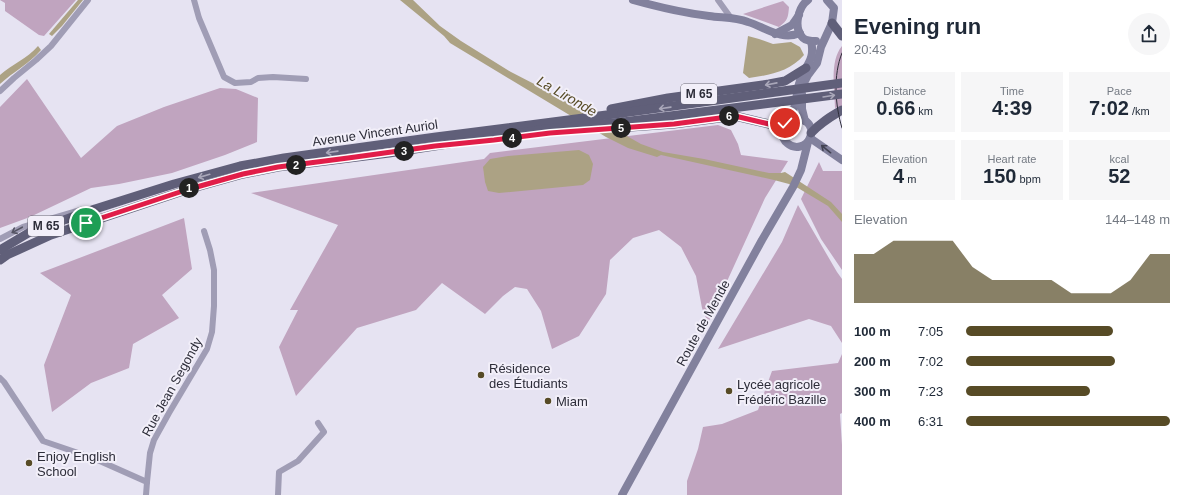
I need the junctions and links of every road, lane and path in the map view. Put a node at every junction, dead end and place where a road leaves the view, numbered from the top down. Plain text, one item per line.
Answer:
1 (88, 0) edge
2 (194, 0) edge
3 (634, 0) edge
4 (718, 0) edge
5 (828, 0) edge
6 (805, 1) edge
7 (799, 14) junction
8 (731, 18) junction
9 (832, 23) junction
10 (800, 33) junction
11 (775, 34) junction
12 (842, 36) edge
13 (825, 37) junction
14 (811, 41) junction
15 (806, 68) junction
16 (306, 79) dead end
17 (842, 83) edge
18 (0, 91) edge
19 (842, 94) edge
20 (842, 110) edge
21 (592, 114) junction
22 (623, 117) junction
23 (789, 120) junction
24 (805, 121) junction
25 (611, 126) junction
26 (782, 132) junction
27 (810, 138) junction
28 (796, 147) junction
29 (356, 148) junction
30 (842, 160) edge
31 (804, 161) junction
32 (135, 197) junction
33 (204, 231) dead end
34 (0, 239) edge
35 (0, 250) edge
36 (0, 260) edge
37 (0, 378) edge
38 (318, 424) dead end
39 (147, 482) junction
40 (146, 495) edge
41 (278, 495) edge
42 (622, 495) edge

1 - 18 street
2 - 16 street
3 - 8 main road
4 - 8 street
5 - 9 main road
6 - 7 main road
7 - 10 main road
7 - 11 main road
8 - 11 main road
9 - 12 main road
9 - 13 main road
10 - 11 main road
10 - 14 main road
13 - 14 main road
13 - 24 main road
14 - 15 main road
15 -> 21 main road, M 65
15 - 23 main road
17 -> 22 main road, M 65, bridge
22 -> 19 main road, M 65, bridge
20 - 27 main road
21 - 22 main road, Avenue Vincent Auriol / M 65
21 - 29 main road, M 65
21 - 29 main road, Avenue Vincent Auriol / M 65
22 - 25 main road, M 65
23 - 24 main road
23 - 26 main road
24 - 27 main road
25 - 26 main road, M 65
25 - 36 main road, Avenue Vincent Auriol / M 65
26 - 28 main road
27 - 28 main road
30 -> 27 main road
27 - 31 main road, Route de Mende
28 - 31 main road
29 -> 32 main road, Avenue Vincent Auriol / M 65
31 - 42 main road, Route de Mende
32 -> 34 street, Avenue Vincent Auriol
32 - 35 main road, Avenue Vincent Auriol / M 65
33 - 39 street, Rue Jean Segondy
37 - 39 street
38 - 41 street
39 - 40 street, Rue Jean Segondy

